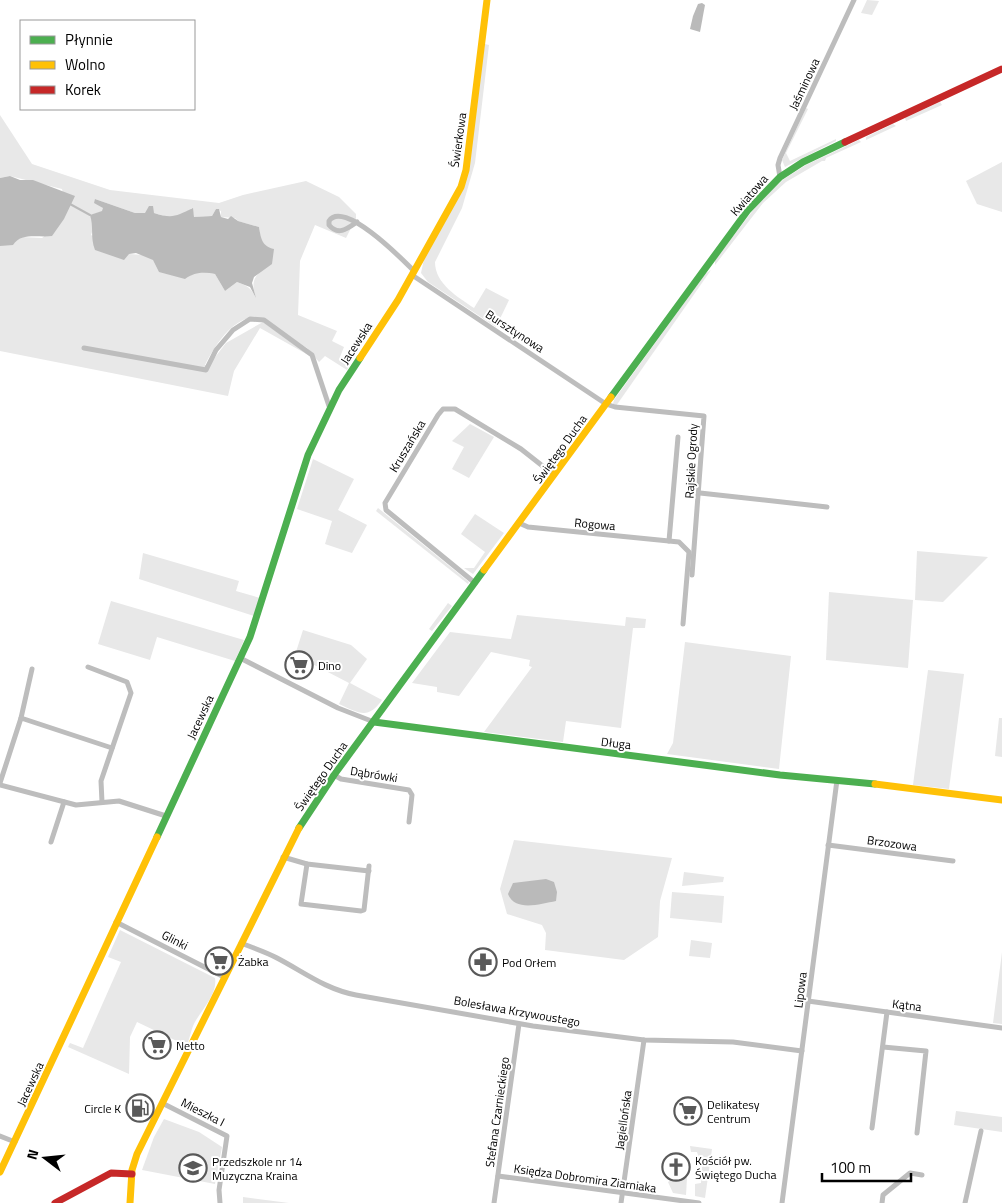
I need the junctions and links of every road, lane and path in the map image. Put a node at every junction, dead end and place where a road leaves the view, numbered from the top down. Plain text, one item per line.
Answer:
1 (487, 0) edge
2 (854, 0) edge
3 (1002, 69) edge
4 (780, 177) junction
5 (357, 222) junction
6 (413, 273) junction
7 (84, 348) dead end
8 (606, 404) junction
9 (329, 406) junction
10 (678, 437) dead end
11 (554, 476) junction
12 (700, 493) junction
13 (827, 507) dead end
14 (519, 523) junction
15 (669, 541) junction
16 (692, 575) dead end
17 (475, 583) junction
18 (683, 624) dead end
19 (240, 658) junction
20 (88, 667) dead end
21 (32, 669) dead end
22 (21, 718) junction
23 (374, 722) junction
24 (112, 748) junction
25 (334, 775) junction
26 (837, 780) junction
27 (0, 784) edge
28 (1002, 800) edge
29 (64, 802) junction
30 (102, 802) junction
31 (166, 816) junction
32 (409, 822) dead end
33 (51, 842) dead end
34 (828, 844) junction
35 (283, 857) junction
36 (952, 861) dead end
37 (306, 864) junction
38 (116, 922) junction
39 (241, 943) junction
40 (224, 977) junction
41 (808, 1001) junction
42 (887, 1012) junction
43 (519, 1024) junction
44 (1002, 1028) edge
45 (644, 1040) junction
46 (883, 1047) junction
47 (802, 1051) junction
48 (162, 1103) junction
49 (872, 1128) dead end
50 (981, 1131) dead end
51 (917, 1133) dead end
52 (0, 1136) edge
53 (15, 1142) junction
54 (0, 1172) edge
55 (132, 1174) junction
56 (922, 1175) dead end
57 (498, 1176) junction
58 (623, 1193) junction
59 (55, 1203) edge
60 (130, 1203) edge
61 (220, 1203) edge
62 (494, 1203) edge
63 (621, 1203) edge
64 (699, 1203) edge
65 (782, 1203) edge
66 (882, 1203) edge
67 (965, 1203) edge

1 - 6 street, Świerkowa
2 - 4 street, Jaśminowa
3 - 4 street, Kwiatowa
4 - 8 street, Kwiatowa
5 - 5 street, Bursztynowa
5 - 6 street, Bursztynowa
6 - 8 street, Bursztynowa
6 - 9 street, Jacewska
7 - 9 street
8 - 11 street, Świętego Ducha
8 - 12 street, Rajskie Ogrody
9 - 19 street, Jacewska
10 - 15 street
11 - 14 street, Świętego Ducha
11 - 17 street, Kruszańska
12 - 13 street
12 - 16 street, Rajskie Ogrody
14 - 15 street, Rogowa
14 - 17 street, Świętego Ducha
15 - 18 street, Rogowa
17 - 23 street, Świętego Ducha
19 - 23 street, Długa
19 - 31 street, Jacewska
20 - 24 street
21 - 22 street
22 - 24 street
22 - 27 street
23 - 25 street, Świętego Ducha
23 - 26 street, Długa
24 - 30 street
25 - 32 street, Dąbrówki
25 - 35 street, Świętego Ducha
26 - 28 street, Długa
26 - 34 street, Lipowa
27 - 29 street
29 - 30 street
29 - 33 street
30 - 31 street
31 - 38 street, Jacewska
34 - 36 street, Brzozowa
34 - 41 street, Lipowa
35 - 37 street
35 - 39 street, Świętego Ducha
37 - 37 street
38 - 40 street, Glinki
38 - 53 street, Jacewska
39 - 40 street, Świętego Ducha
39 - 43 street, Bolesława Krzywoustego
40 - 48 street, Świętego Ducha
41 - 42 street, Kątna
41 - 47 street, Lipowa
42 - 44 street, Kątna
42 - 46 street
43 - 45 street, Bolesława Krzywoustego
43 - 57 street, Stefana Czarnieckiego
45 - 47 street, Bolesława Krzywoustego
45 - 58 street, Jagiellońska
46 - 49 street
46 - 51 street
47 - 65 street, Lipowa
48 - 55 street, Świętego Ducha
48 - 61 street, Mieszka I
50 - 67 street
52 - 53 street
53 - 54 street, Jacewska
55 - 59 street
55 - 60 street, Świętego Ducha
56 - 66 street
57 - 58 street, Księdza Dobromira Ziarniaka
57 - 62 street, Stefana Czarnieckiego
58 - 63 street, Jagiellońska
58 - 64 street, Księdza Dobromira Ziarniaka

